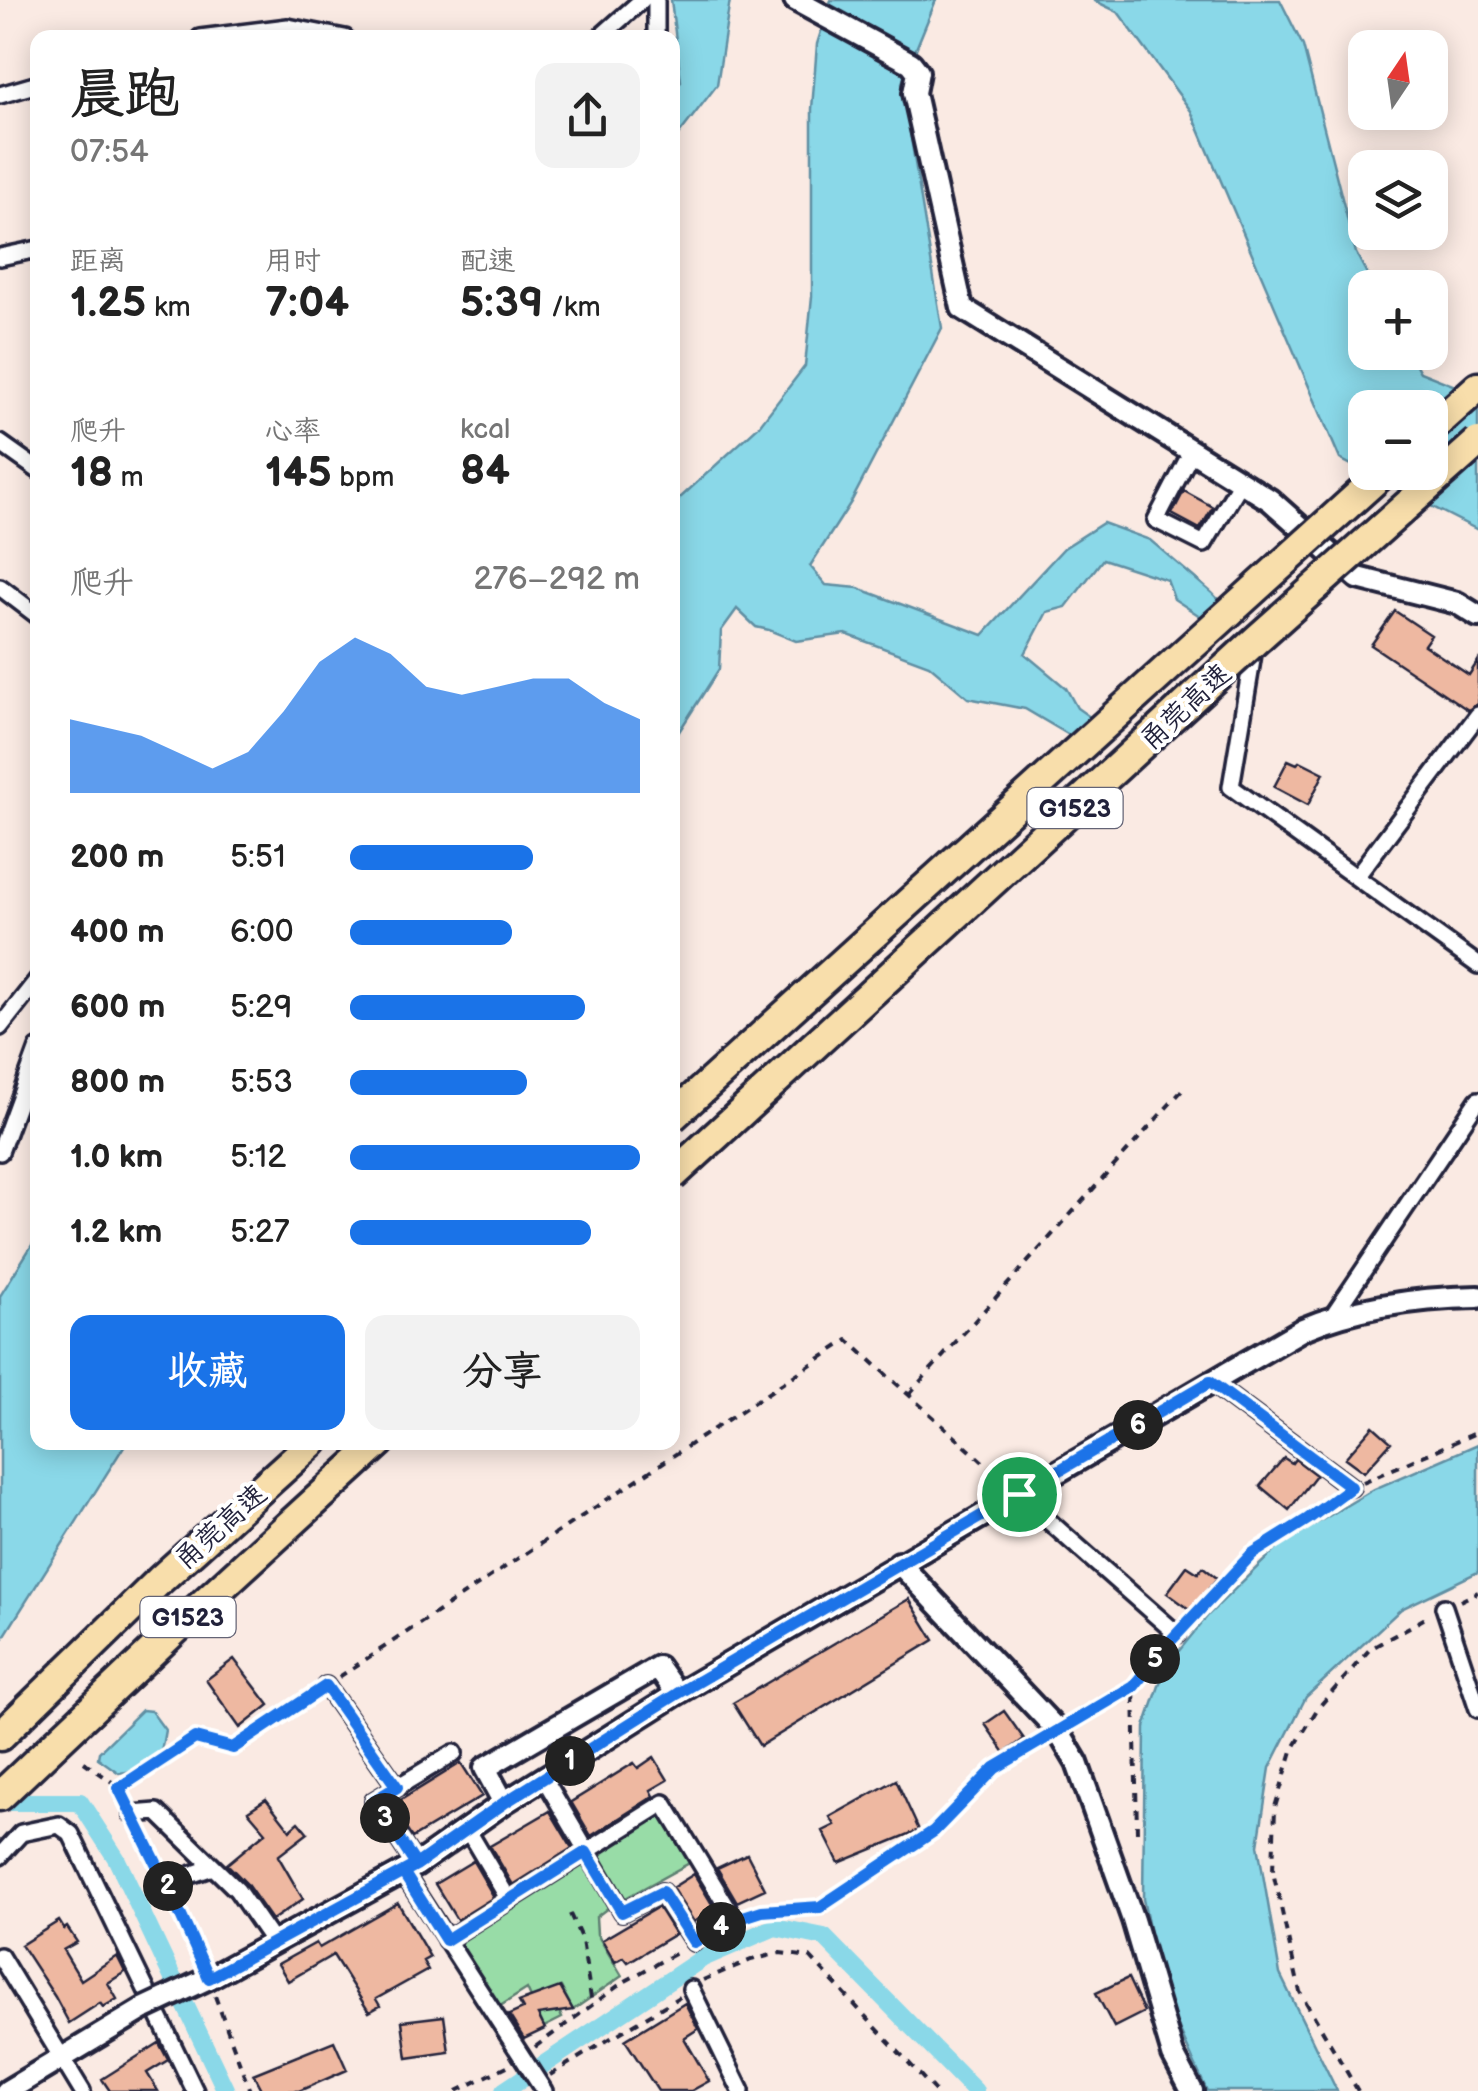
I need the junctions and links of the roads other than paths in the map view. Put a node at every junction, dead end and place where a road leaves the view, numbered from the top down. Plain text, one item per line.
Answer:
1 (642, 0) edge
2 (656, 0) edge
3 (795, 0) edge
4 (264, 30) edge
5 (304, 30) edge
6 (608, 30) edge
7 (656, 30) edge
8 (30, 86) edge
9 (0, 95) edge
10 (30, 250) edge
11 (0, 257) edge
12 (1478, 387) edge
13 (1448, 414) edge
14 (0, 442) edge
15 (1478, 442) edge
16 (1192, 451) junction
17 (30, 464) edge
18 (1241, 482) junction
19 (1364, 490) edge
20 (0, 587) edge
21 (30, 610) edge
22 (1478, 616) edge
23 (1256, 640) junction
24 (1478, 715) edge
25 (1356, 877) junction
26 (1478, 965) edge
27 (30, 989) edge
28 (0, 1027) edge
29 (30, 1070) edge
30 (1478, 1100) edge
31 (680, 1111) edge
32 (0, 1152) edge
33 (680, 1169) edge
34 (1478, 1297) edge
35 (1332, 1317) junction
36 (1210, 1382) junction
37 (304, 1450) edge
38 (371, 1450) edge
39 (1351, 1487) road end
40 (1019, 1494) junction
41 (899, 1563) junction
42 (1444, 1607) road end
43 (1178, 1634) road end
44 (326, 1686) road end
45 (677, 1694) junction
46 (1478, 1709) edge
47 (0, 1736) edge
48 (454, 1754) dead end
49 (544, 1778) junction
50 (397, 1787) junction
51 (0, 1796) edge
52 (504, 1803) junction
53 (132, 1814) road end
54 (467, 1829) junction
55 (586, 1852) junction
56 (0, 1856) edge
57 (213, 1867) junction
58 (409, 1869) junction
59 (166, 1883) road end
60 (509, 1900) junction
61 (734, 1920) road end
62 (446, 1940) junction
63 (273, 1942) junction
64 (694, 1942) road end
65 (0, 1956) edge
66 (691, 1989) road end
67 (62, 2058) junction
68 (541, 2086) edge
69 (7, 2091) edge
70 (82, 2091) edge
71 (195, 2091) edge
72 (741, 2091) edge
73 (1192, 2091) edge

1 - 6 street
2 - 7 street
3 - 16 street
4 - 5 street
8 - 9 street
10 - 11 street
12 - 13 highway
14 - 17 street
15 - 23 highway, 甬莞高速 / G1523, bridge
16 - 18 street
16 - 18 street
18 - 22 street
19 - 31 highway, 甬莞高速 / G1523, bridge
20 - 21 street
23 - 25 street
23 - 33 highway, 甬莞高速 / G1523, bridge
24 - 25 street
25 - 26 street
27 - 28 street
29 - 32 street
30 - 35 street
34 - 35 street
35 - 36 street
36 - 39 street
36 - 40 street
37 - 47 highway, 甬莞高速 / G1523
38 - 51 highway, 甬莞高速 / G1523
40 - 41 street
40 - 43 street
41 - 45 street
41 - 73 street
42 - 46 street
44 - 50 street
45 - 49 street
45 - 52 street
48 - 50 street
49 - 52 street
49 - 55 street
50 - 58 street
52 - 54 street
53 - 57 street
54 - 58 street
54 - 60 street
55 - 60 street
55 - 61 street
55 - 64 street
56 - 71 street
57 - 59 street
57 - 63 street
58 - 62 street
58 - 63 street
60 - 62 street
62 - 68 street
63 - 67 street, bridge
65 - 67 street
66 - 72 street
67 - 69 street
67 - 70 street

